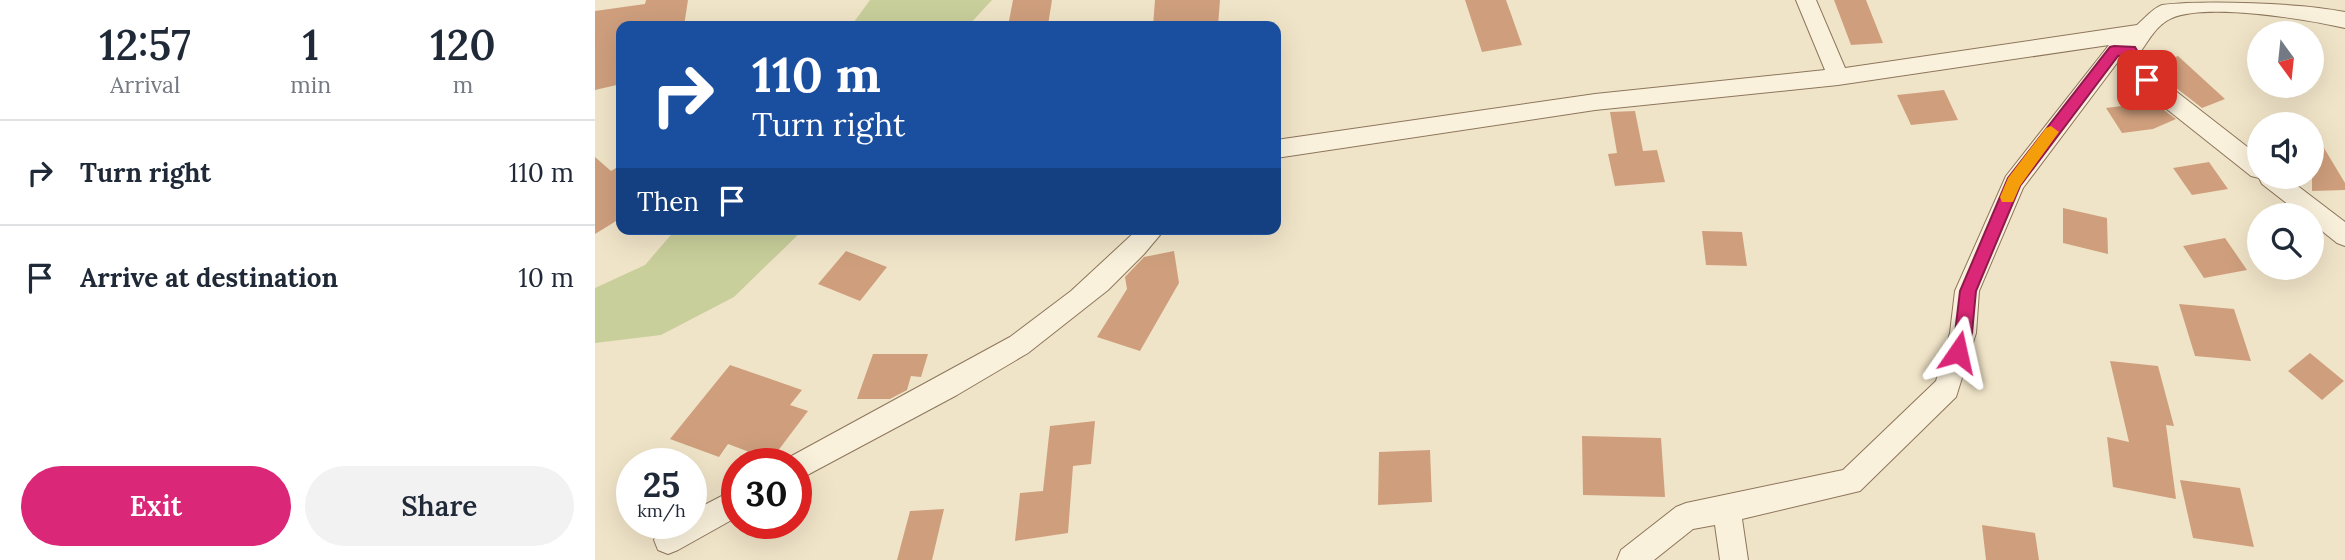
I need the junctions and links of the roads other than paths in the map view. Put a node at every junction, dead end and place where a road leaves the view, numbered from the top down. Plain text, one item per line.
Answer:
1 (1806, 0) edge
2 (2345, 20) edge
3 (2136, 42) junction
4 (1837, 77) junction
5 (1281, 148) edge
6 (2247, 159) edge
7 (2285, 189) edge
8 (1147, 235) edge
9 (2345, 236) edge
10 (812, 459) edge
11 (1727, 508) junction
12 (721, 511) edge
13 (668, 540) dead end
14 (1630, 560) edge
15 (1734, 560) edge

1 - 4 street
2 - 3 street
3 - 4 street
3 - 6 street
3 - 11 street
4 - 5 street
7 - 9 street
8 - 10 street
11 - 14 street
11 - 15 street
12 - 13 street

